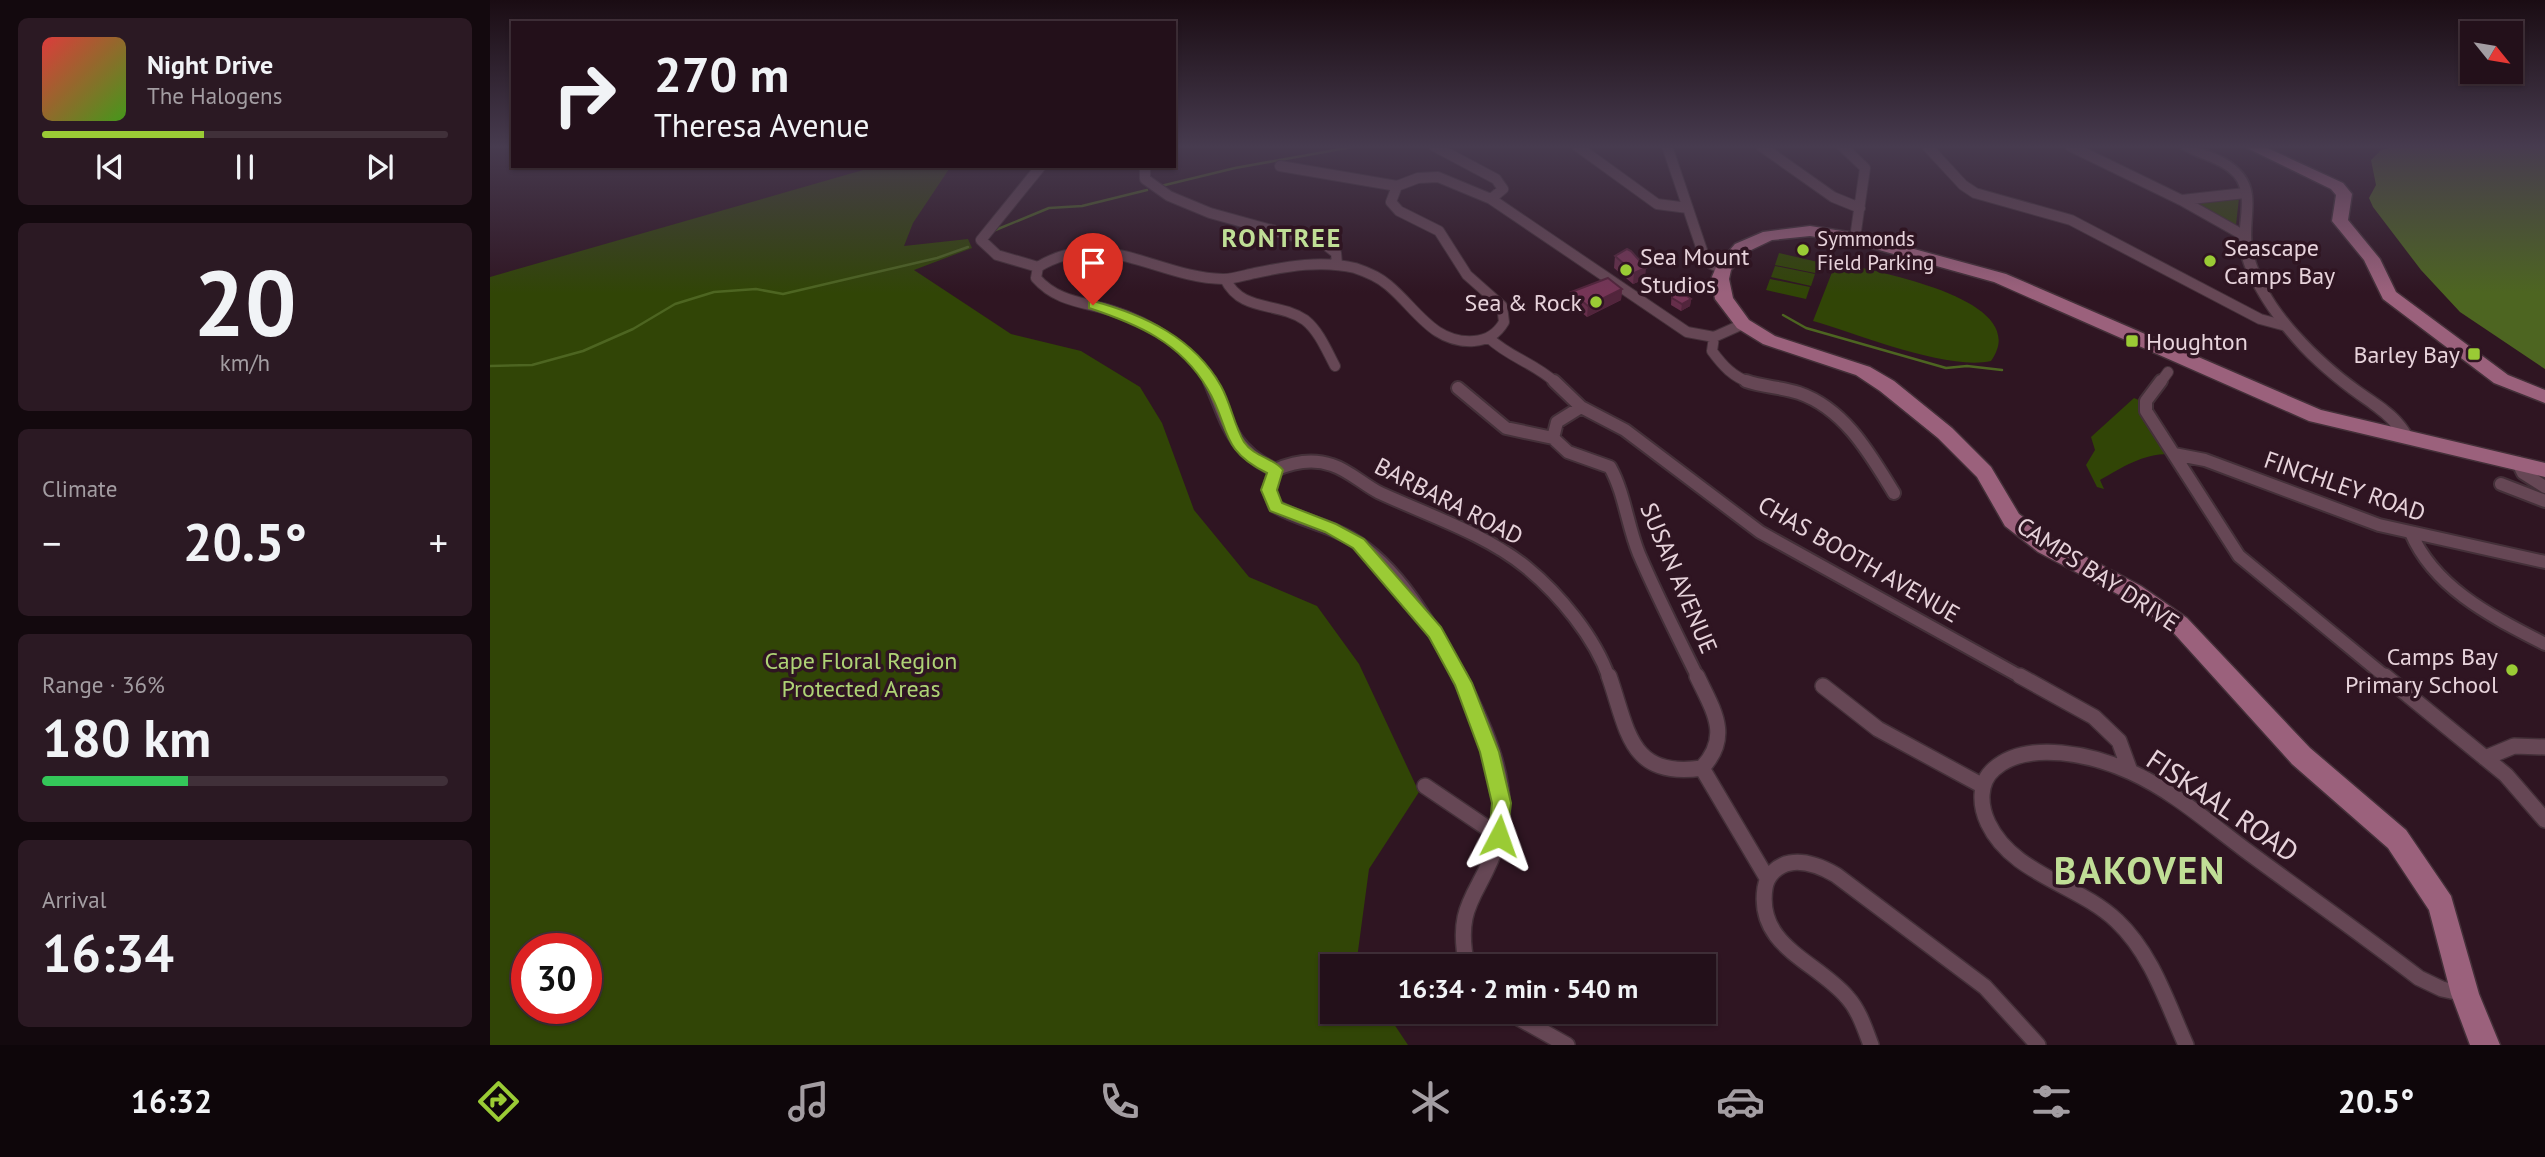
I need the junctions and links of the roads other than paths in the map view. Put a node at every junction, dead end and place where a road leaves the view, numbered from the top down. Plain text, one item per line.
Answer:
1 (1019, 195) edge
2 (1162, 195) edge
3 (1393, 195) edge
4 (1481, 195) edge
5 (1496, 195) edge
6 (1644, 195) edge
7 (1684, 195) edge
8 (1830, 195) edge
9 (1861, 195) edge
10 (1982, 195) edge
11 (2170, 195) edge
12 (2229, 195) edge
13 (2245, 195) edge
14 (2344, 195) edge
15 (1491, 199) junction
16 (2181, 200) junction
17 (1688, 208) junction
18 (1860, 208) junction
19 (2243, 235) junction
20 (1855, 239) junction
21 (1336, 264) junction
22 (1038, 267) junction
23 (1723, 269) junction
24 (1225, 279) junction
25 (1743, 324) junction
26 (2286, 326) junction
27 (1714, 337) junction
28 (1489, 338) junction
29 (1335, 366) dead end
30 (2168, 372) dead end
31 (1458, 388) dead end
32 (2545, 397) edge
33 (1581, 407) junction
34 (2406, 436) junction
35 (1553, 438) junction
36 (2174, 454) junction
37 (2518, 463) junction
38 (1275, 470) junction
39 (2545, 470) edge
40 (2501, 484) dead end
41 (2545, 487) edge
42 (1894, 494) dead end
43 (2545, 501) edge
44 (2411, 533) junction
45 (2545, 562) edge
46 (2545, 644) edge
47 (1823, 686) dead end
48 (2545, 747) edge
49 (2485, 758) junction
50 (1702, 768) junction
51 (2130, 771) junction
52 (1425, 786) dead end
53 (1983, 786) junction
54 (2545, 820) edge
55 (1499, 836) junction
56 (1767, 878) junction
57 (1463, 954) edge
58 (2465, 994) junction
59 (1529, 1024) edge
60 (1567, 1045) edge
61 (1871, 1045) edge
62 (2038, 1045) edge
63 (2186, 1045) edge
64 (2485, 1045) edge

1 - 22 street
2 - 21 street
3 - 28 street
4 - 15 street
5 - 15 street
6 - 17 street
7 - 17 street
8 - 18 street
9 - 18 street
10 - 26 street
11 - 16 street
12 - 16 street
13 - 19 street
14 - 32 main road
15 - 27 street
16 - 19 street
17 - 23 street
18 - 20 street
19 - 26 street
20 - 23 main road
20 - 34 main road
21 - 24 street
21 - 28 street
22 - 24 street
22 - 38 street
23 - 25 main road, CAMPS BAY DRIVE
24 - 29 street
25 - 27 street
25 - 58 main road, CAMPS BAY DRIVE
26 - 34 street
27 - 42 street
28 - 33 street, CHAS BOOTH AVENUE
30 - 36 street
31 - 35 street
33 - 35 street
33 - 51 street, CHAS BOOTH AVENUE
34 - 37 main road
35 - 50 street, SUSAN AVENUE
36 - 44 street, FINCHLEY ROAD
36 - 49 street
37 - 39 main road
37 - 41 street
38 - 50 street, BARBARA ROAD
38 - 55 street
40 - 43 street
44 - 45 street, FINCHLEY ROAD
44 - 46 street
47 - 53 street
48 - 49 street
49 - 54 street
50 - 56 street
51 - 53 street, FISKAAL ROAD
51 - 58 street, FISKAAL ROAD
52 - 55 street
53 - 63 street
55 - 57 street
56 - 61 street
56 - 62 street
58 - 64 main road, CAMPS BAY DRIVE
59 - 60 street

